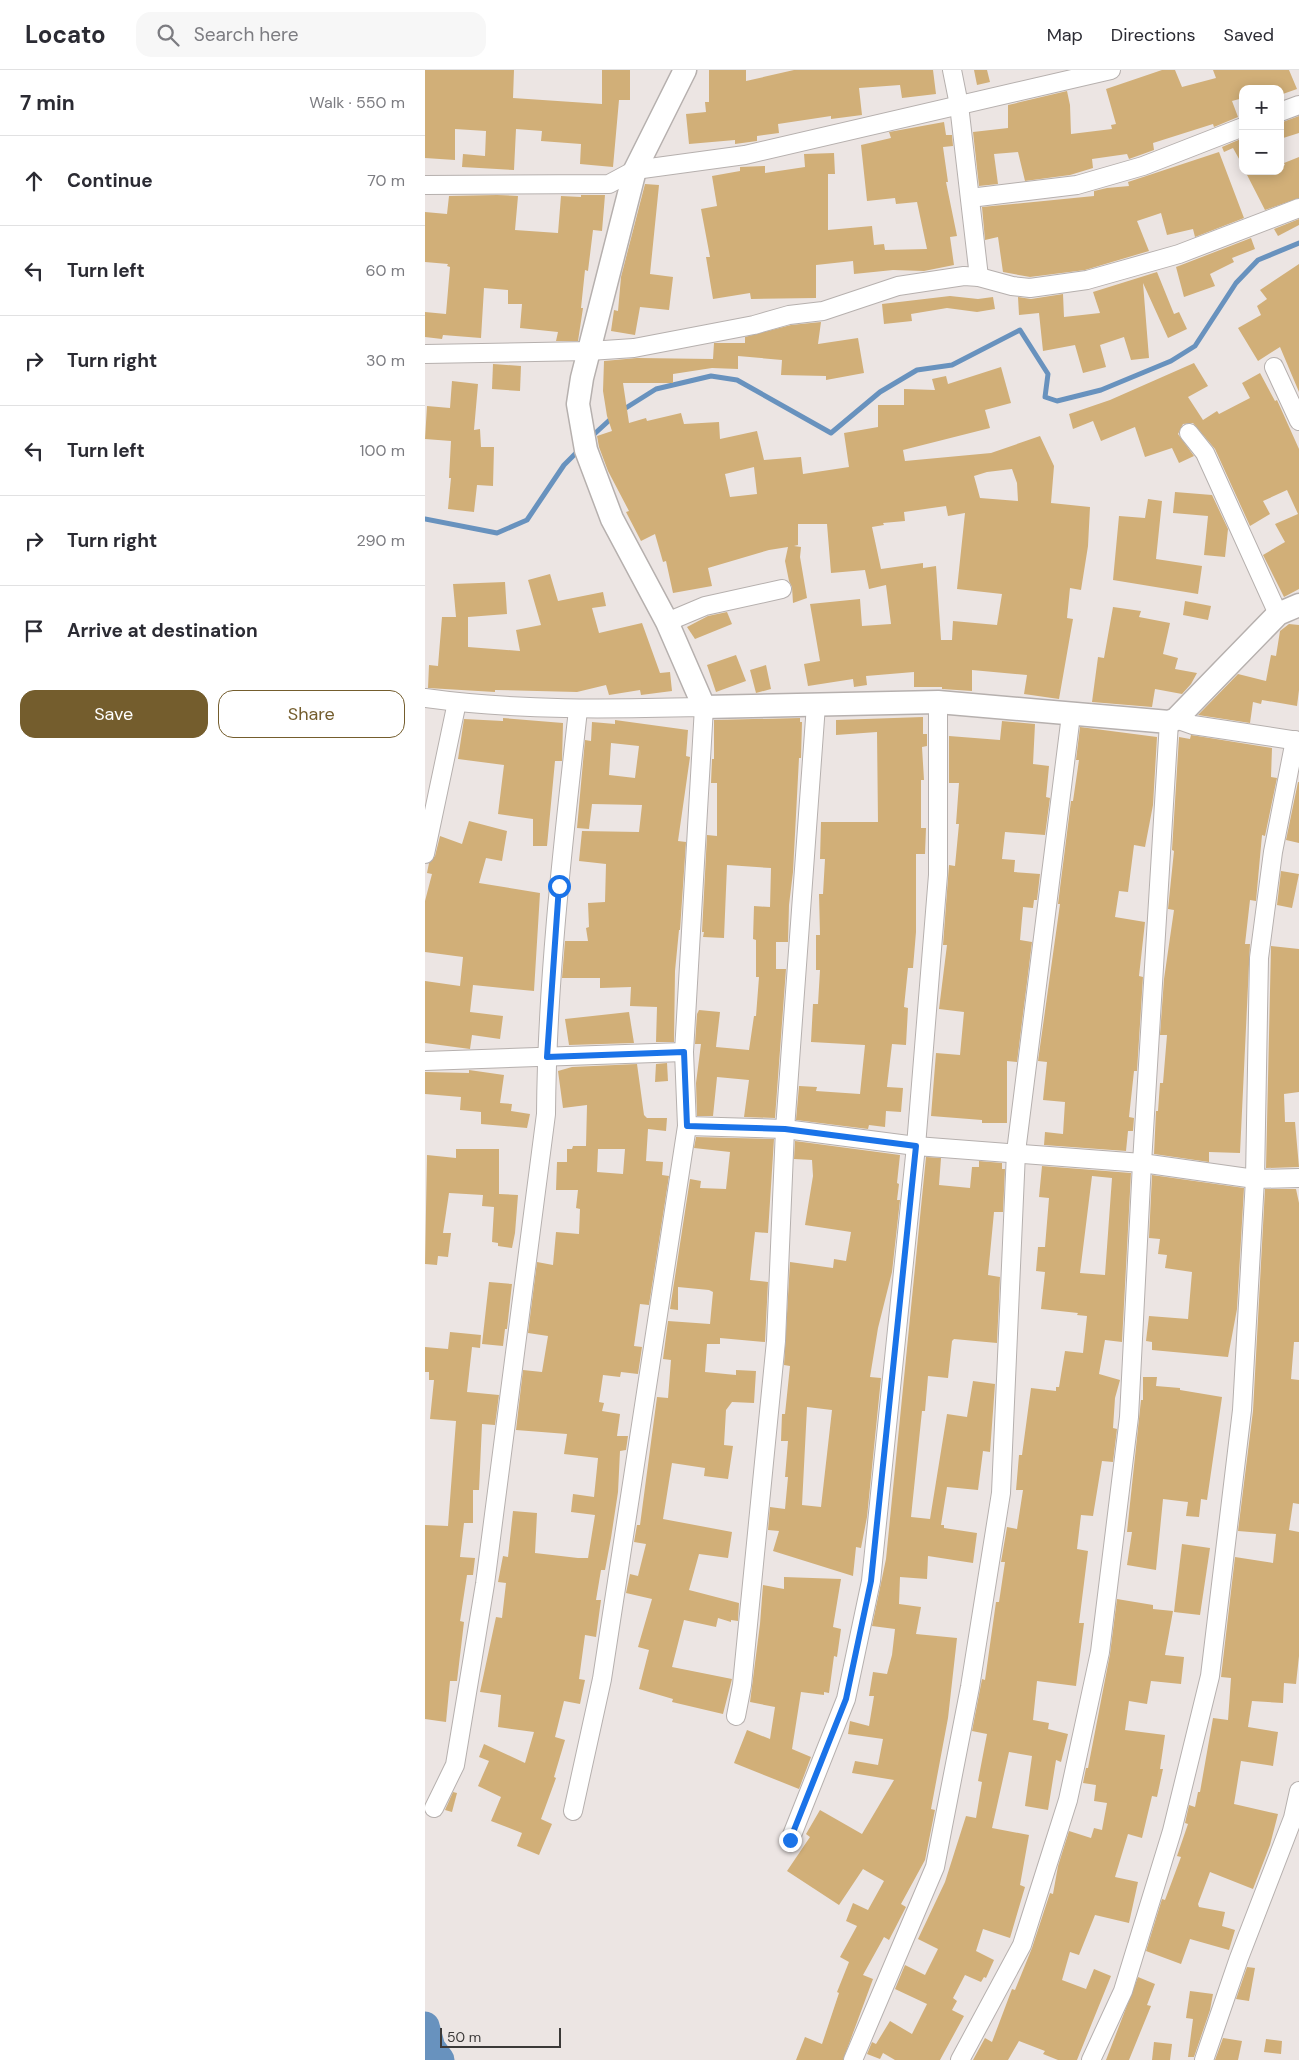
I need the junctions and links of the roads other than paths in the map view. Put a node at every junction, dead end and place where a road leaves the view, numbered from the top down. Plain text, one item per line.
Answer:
1 (685, 70) edge
2 (952, 70) edge
3 (1111, 70) edge
4 (959, 105) junction
5 (1299, 105) edge
6 (1284, 111) edge
7 (1239, 129) edge
8 (635, 170) junction
9 (425, 185) edge
10 (970, 198) junction
11 (1299, 208) edge
12 (979, 277) junction
13 (589, 351) junction
14 (425, 354) edge
15 (1274, 367) dead end
16 (1299, 421) edge
17 (1189, 432) dead end
18 (782, 589) dead end
19 (1299, 605) edge
20 (1278, 614) junction
21 (667, 622) junction
22 (425, 698) edge
23 (457, 702) junction
24 (938, 702) junction
25 (816, 705) junction
26 (704, 707) junction
27 (578, 710) junction
28 (1071, 715) junction
29 (1173, 720) junction
30 (1297, 741) edge
31 (425, 854) edge
32 (684, 1052) junction
33 (547, 1057) junction
34 (425, 1061) edge
35 (687, 1126) junction
36 (785, 1129) junction
37 (916, 1146) junction
38 (1016, 1152) junction
39 (1142, 1163) junction
40 (1299, 1178) edge
41 (1255, 1179) junction
42 (736, 1716) dead end
43 (1299, 1791) edge
44 (434, 1808) dead end
45 (573, 1811) dead end
46 (790, 1840) dead end
47 (853, 2060) edge
48 (960, 2060) edge
49 (1091, 2060) edge
50 (1204, 2060) edge

1 - 8 street
2 - 4 street
3 - 4 street
4 - 8 street
4 - 10 street
5 - 6 street
7 - 10 street
8 - 9 street
8 - 13 street
10 - 12 street
11 - 12 street
12 - 13 street
13 - 14 street
13 - 21 street
15 - 16 street
17 - 20 street
18 - 21 street
19 - 20 street
20 - 29 street
21 - 26 street
22 - 23 street
23 - 27 street
23 - 31 street
24 - 25 street
24 - 28 street
24 - 37 street
25 - 26 street
25 - 36 street
26 - 27 street
26 - 32 street
27 - 33 street
28 - 29 street
28 - 38 street
29 - 30 street
29 - 39 street
30 - 41 street
32 - 33 street
32 - 35 street
33 - 34 street
33 - 44 street
35 - 36 street
35 - 45 street
36 - 37 street
36 - 42 street
37 - 38 street
37 - 46 street
38 - 39 street
38 - 47 street
39 - 41 street
39 - 48 street
40 - 41 street
41 - 49 street
43 - 50 street

